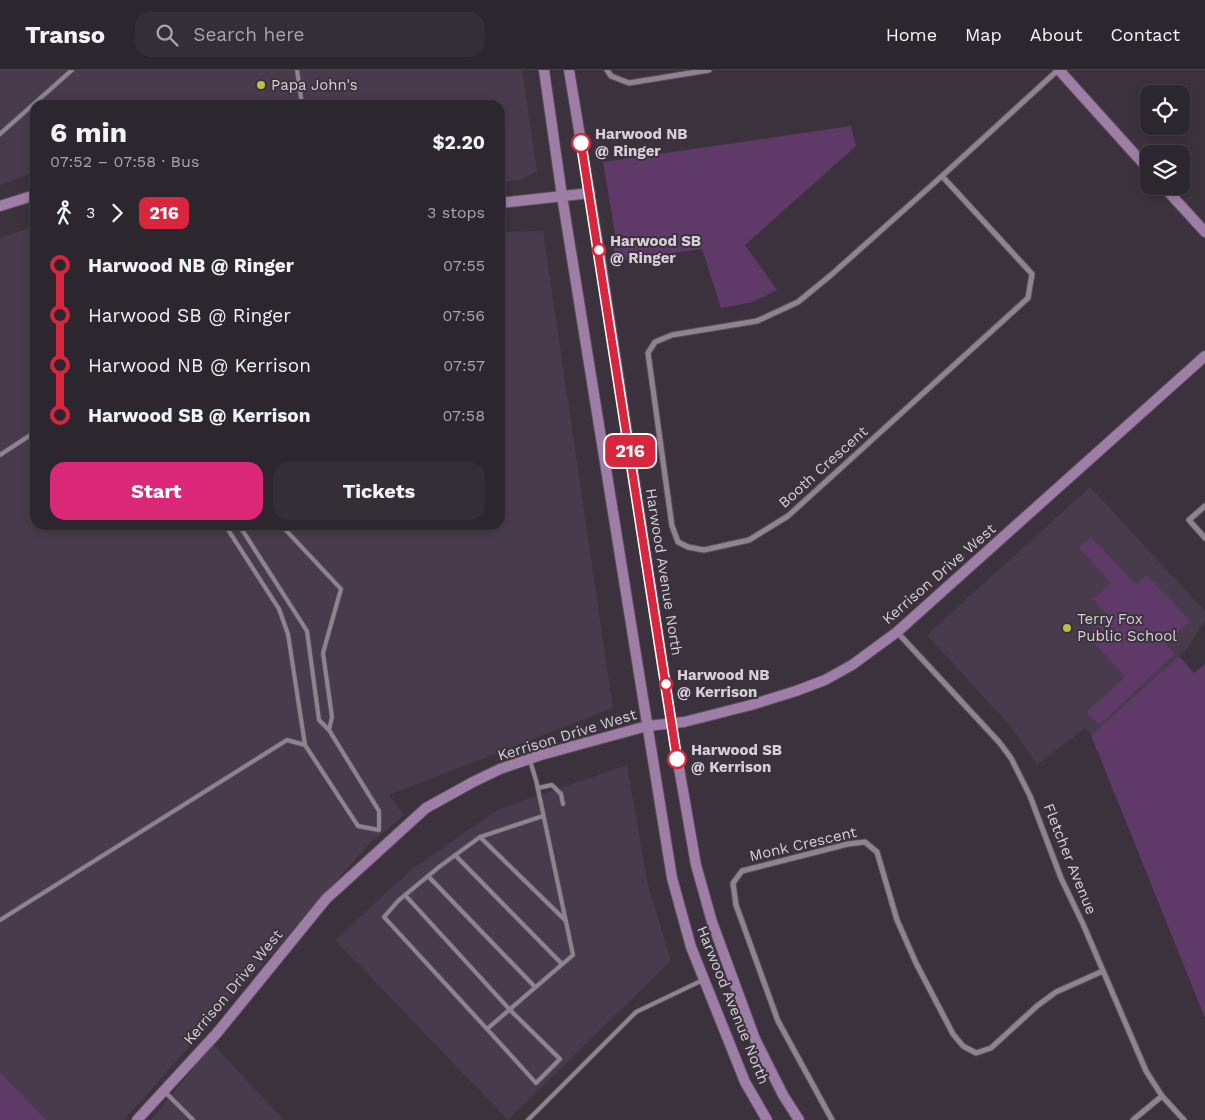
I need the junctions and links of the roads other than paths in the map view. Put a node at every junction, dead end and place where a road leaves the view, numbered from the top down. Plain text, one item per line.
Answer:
1 (72, 70) edge
2 (297, 70) edge
3 (544, 70) edge
4 (569, 70) edge
5 (607, 70) edge
6 (710, 70) edge
7 (1058, 70) edge
8 (38, 100) edge
9 (301, 100) edge
10 (30, 107) edge
11 (0, 134) edge
12 (1140, 160) edge
13 (942, 176) junction
14 (590, 193) junction
15 (1171, 195) edge
16 (562, 196) junction
17 (30, 197) edge
18 (505, 202) edge
19 (0, 206) edge
20 (1205, 232) edge
21 (1205, 356) edge
22 (30, 435) edge
23 (0, 455) edge
24 (1205, 506) edge
25 (228, 530) edge
26 (242, 530) edge
27 (286, 530) edge
28 (1205, 538) edge
29 (897, 632) junction
30 (672, 723) junction
31 (647, 726) junction
32 (329, 730) junction
33 (306, 745) junction
34 (530, 759) junction
35 (538, 788) junction
36 (563, 804) dead end
37 (544, 816) junction
38 (480, 837) junction
39 (455, 856) junction
40 (428, 876) junction
41 (405, 895) junction
42 (0, 920) edge
43 (566, 921) junction
44 (562, 964) junction
45 (1103, 971) junction
46 (704, 980) junction
47 (535, 987) junction
48 (510, 1010) junction
49 (487, 1029) junction
50 (164, 1091) junction
51 (1162, 1096) junction
52 (137, 1120) edge
53 (193, 1120) edge
54 (528, 1120) edge
55 (767, 1120) edge
56 (799, 1120) edge
57 (832, 1120) edge
58 (1133, 1120) edge
59 (1184, 1120) edge

1 - 8 lane
2 - 9 lane
3 - 16 main road, Harwood Avenue North
4 - 14 main road, Harwood Avenue North
5 - 6 street
7 - 12 main road
7 - 13 street, Booth Crescent
10 - 11 lane
13 - 13 street, Booth Crescent
14 - 16 main road
14 - 30 main road, Harwood Avenue North
15 - 20 main road
16 - 18 main road
16 - 31 main road, Harwood Avenue North
17 - 19 main road
21 - 29 main road, Kerrison Drive West
22 - 23 lane
24 - 28 street
25 - 33 lane
26 - 32 lane
27 - 32 lane
29 - 30 main road, Kerrison Drive West
29 - 45 street, Fletcher Avenue
30 - 31 main road, Kerrison Drive West
30 - 56 main road, Harwood Avenue North
31 - 34 main road, Kerrison Drive West
31 - 46 main road, Harwood Avenue North
32 - 33 lane
33 - 42 lane
34 - 35 lane
34 - 50 main road, Kerrison Drive West
35 - 36 lane
35 - 37 lane
37 - 38 lane
37 - 43 lane
38 - 39 lane
38 - 43 lane
39 - 40 lane
39 - 44 lane
40 - 41 lane
40 - 47 lane
41 - 48 lane
41 - 49 lane
43 - 44 lane
44 - 47 lane
45 - 51 street, Fletcher Avenue
45 - 57 street, Monk Crescent
46 - 54 lane
46 - 55 main road, Harwood Avenue North
47 - 48 lane
48 - 49 lane
48 - 49 lane
50 - 52 main road, Kerrison Drive West
50 - 53 lane
51 - 58 street
51 - 59 street, Fletcher Avenue

